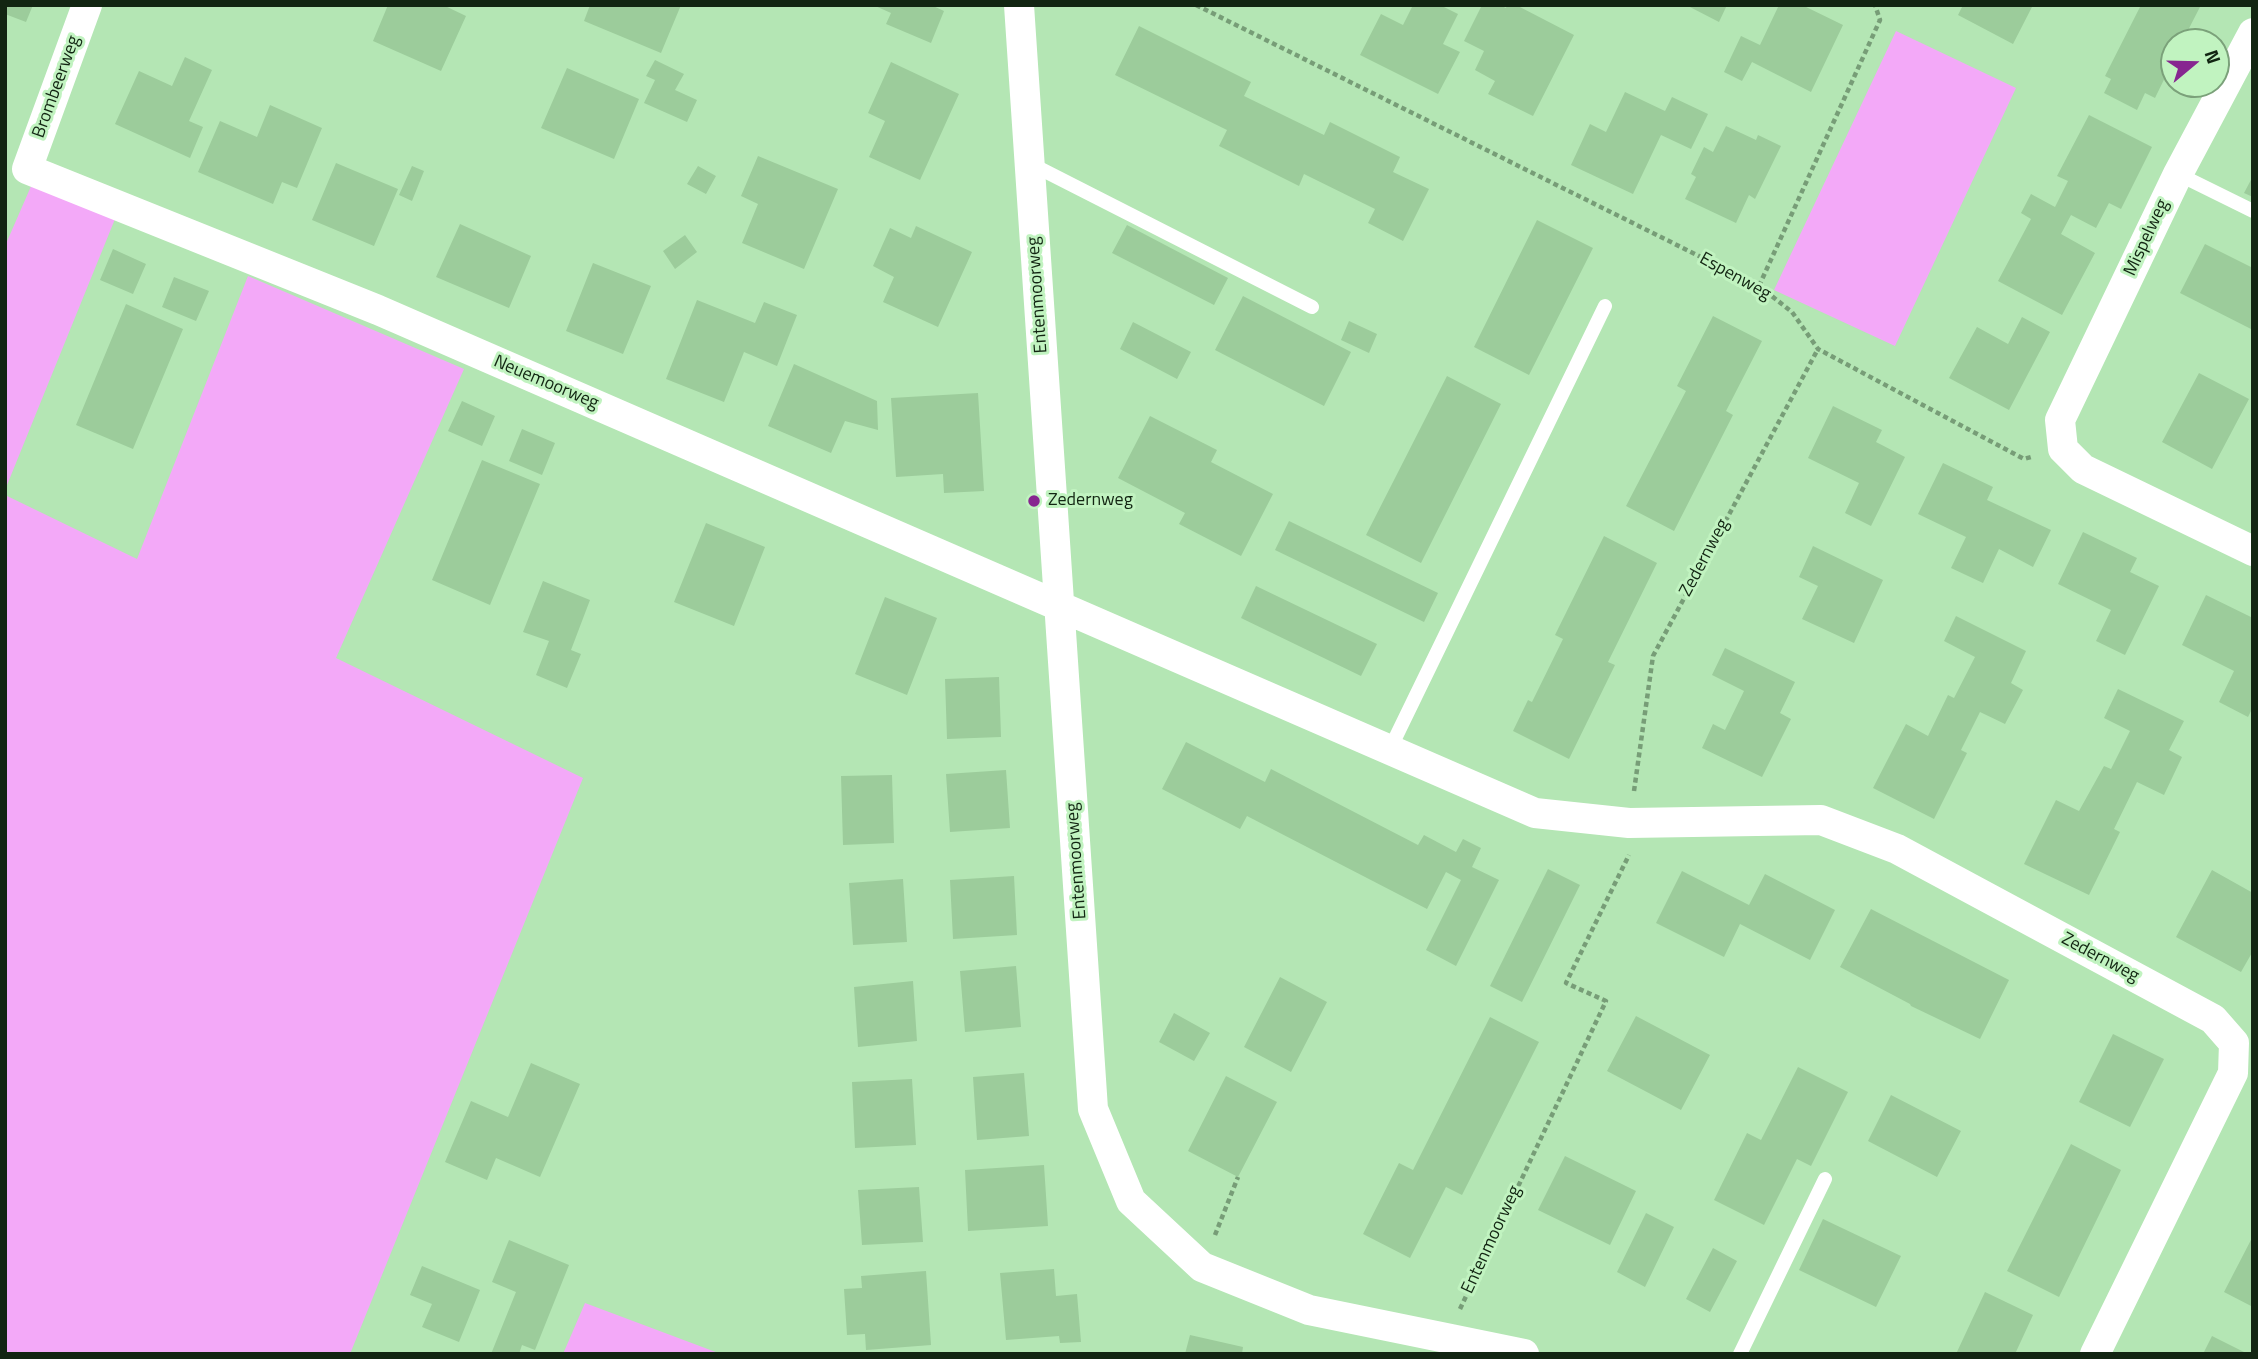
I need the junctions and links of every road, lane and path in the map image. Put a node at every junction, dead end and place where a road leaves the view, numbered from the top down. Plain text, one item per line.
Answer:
1 (87, 5) edge
2 (1018, 5) edge
3 (1196, 5) edge
4 (1875, 5) edge
5 (2253, 33) edge
6 (1030, 163) junction
7 (27, 169) joint
8 (2178, 174) junction
9 (2253, 211) edge
10 (1759, 286) junction
11 (1605, 306) dead end
12 (1312, 307) dead end
13 (1818, 349) junction
14 (2063, 449) junction
15 (2253, 551) edge
16 (1060, 608) junction
17 (1390, 751) junction
18 (1637, 823) junction
19 (1238, 1177) dead end
20 (1825, 1179) dead end
21 (1202, 1266) junction
22 (1446, 1338) junction
23 (1524, 1354) edge
24 (1740, 1354) edge
25 (2095, 1354) edge

1 - 7 street, Brombeerweg
2 - 6 street, Entenmoorweg
3 - 10 path, Espenweg
4 - 10 path
5 - 8 street, Mispelweg
6 - 12 lane
6 - 16 street, Entenmoorweg
7 - 16 street, Neuemoorweg
8 - 9 lane
8 - 14 street, Mispelweg
10 - 13 path, Espenweg
11 - 17 lane
13 - 14 path, Espenweg
13 - 18 path, Zedernweg
14 - 15 street
16 - 17 street, Zedernweg
16 - 21 street, Entenmoorweg
17 - 18 street, Zedernweg
18 - 22 path, Entenmoorweg
18 - 25 street, Zedernweg
19 - 21 path
20 - 24 lane
21 - 22 street, Entenmoorweg
22 - 23 street, Entenmoorweg

